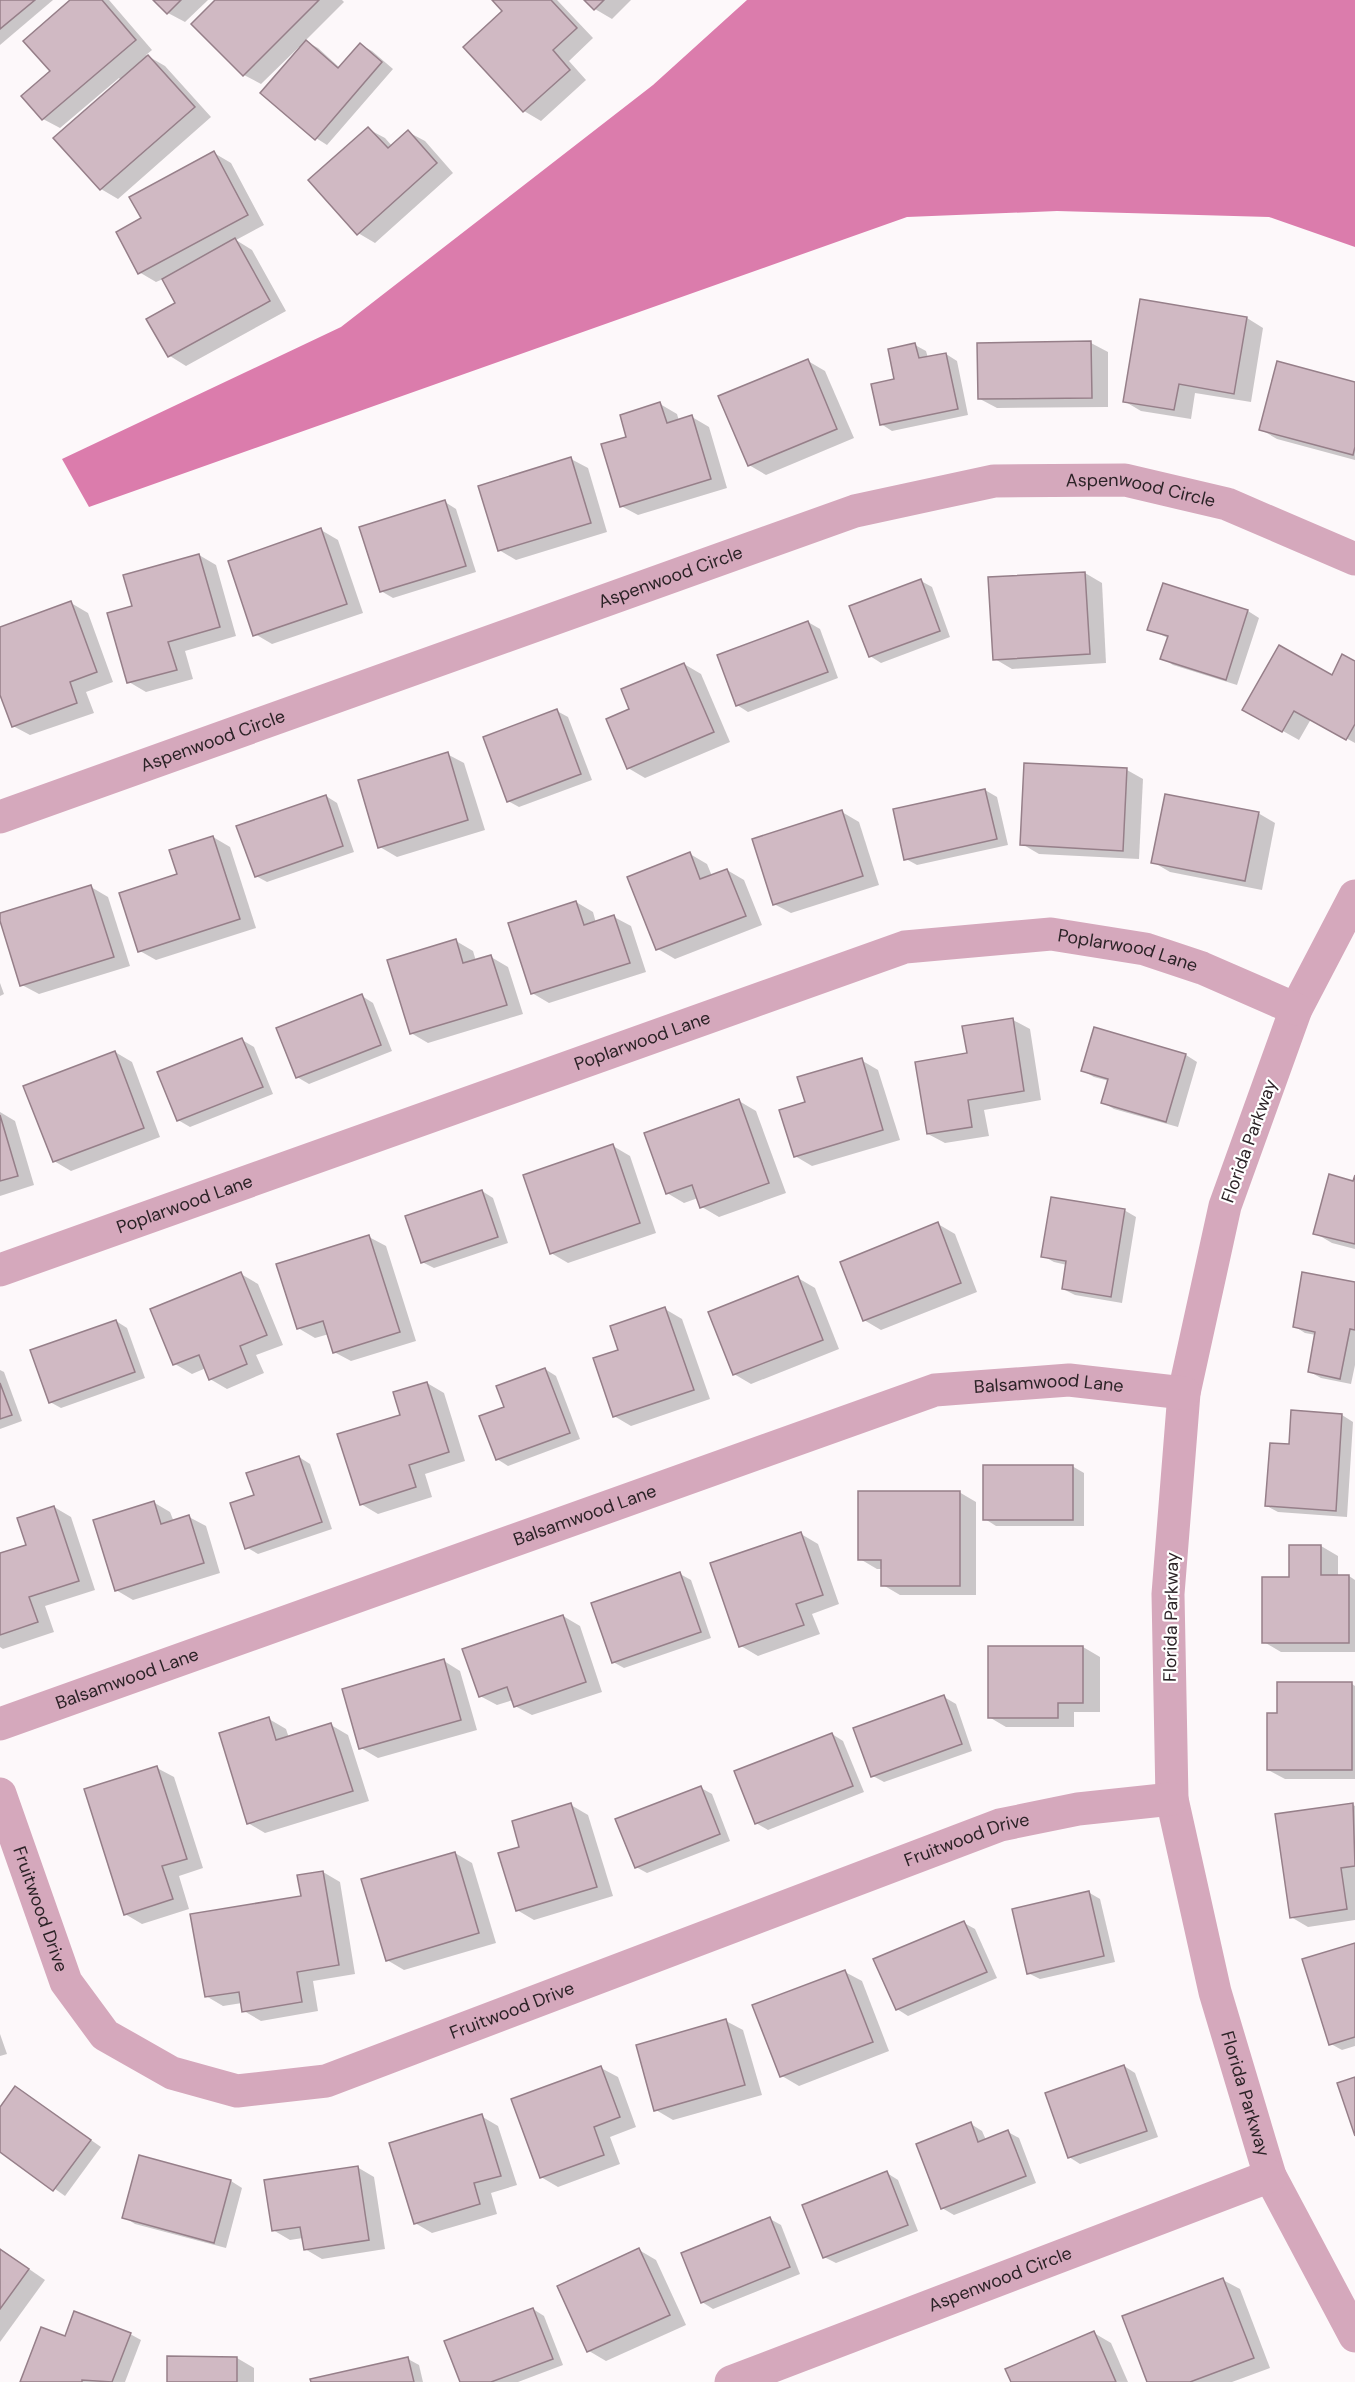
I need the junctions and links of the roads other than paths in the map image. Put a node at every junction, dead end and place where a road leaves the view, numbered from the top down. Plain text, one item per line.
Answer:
1 (1355, 559) edge
2 (0, 817) edge
3 (1355, 896) edge
4 (1296, 1009) junction
5 (0, 1270) edge
6 (1184, 1393) junction
7 (0, 1724) edge
8 (0, 1794) edge
9 (1173, 1799) junction
10 (1270, 2176) junction
11 (1355, 2336) edge
12 (731, 2382) edge

1 - 2 street, Aspenwood Circle
3 - 4 street, Florida Parkway
4 - 5 street, Poplarwood Lane
4 - 6 street, Florida Parkway
6 - 7 street, Balsamwood Lane
6 - 9 street, Florida Parkway
8 - 9 street, Fruitwood Drive
9 - 10 street, Florida Parkway
10 - 11 street, Florida Parkway
10 - 12 street, Aspenwood Circle

